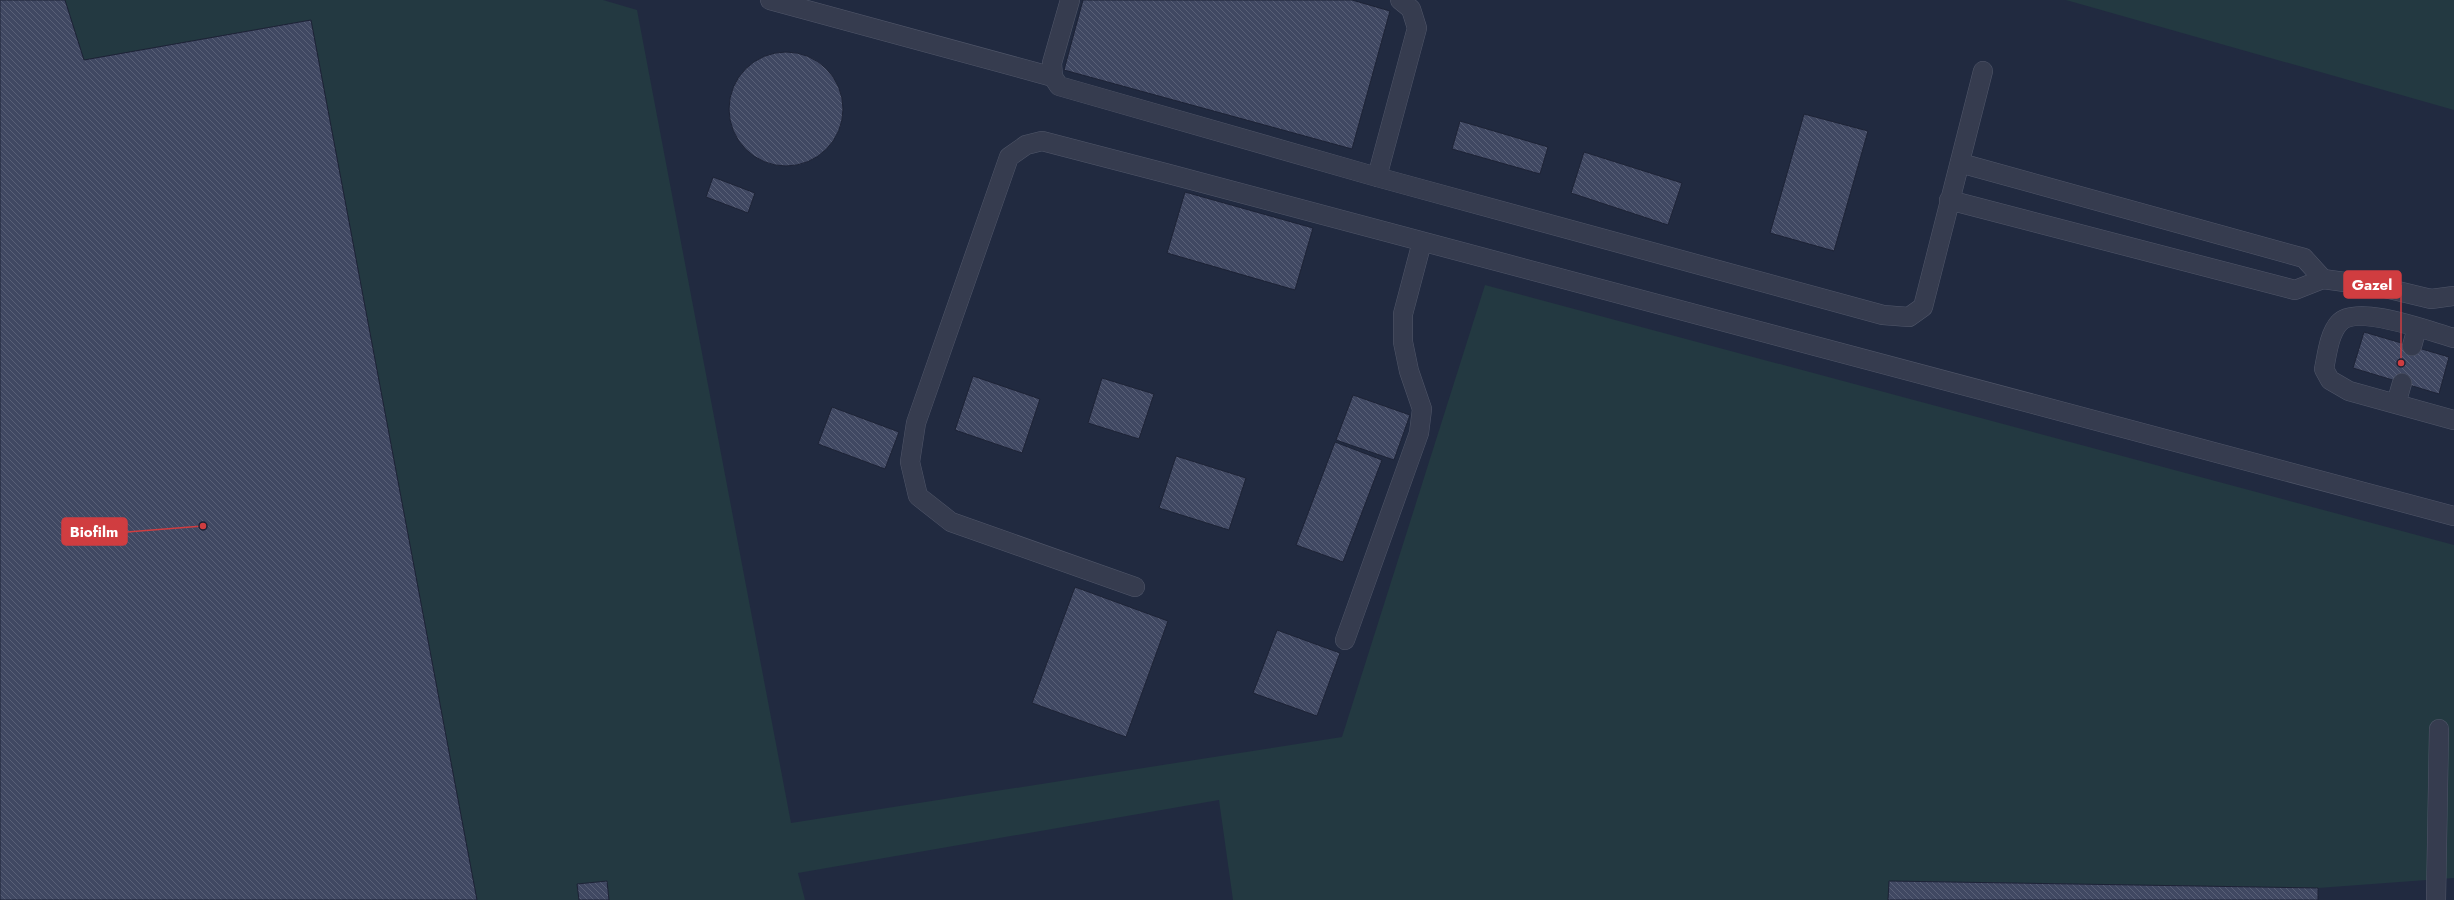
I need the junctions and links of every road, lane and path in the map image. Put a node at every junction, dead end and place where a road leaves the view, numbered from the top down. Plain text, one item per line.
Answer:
1 (770, 0) edge
2 (1070, 0) edge
3 (1400, 0) edge
4 (1983, 71) dead end
5 (1053, 77) junction
6 (1960, 163) junction
7 (1378, 177) junction
8 (1949, 200) junction
9 (1422, 242) junction
10 (2323, 278) junction
11 (2454, 296) edge
12 (2454, 338) edge
13 (2402, 383) dead end
14 (2396, 404) junction
15 (2454, 420) edge
16 (2454, 516) edge
17 (1135, 587) dead end
18 (1345, 640) dead end
19 (2440, 729) dead end
20 (2436, 900) edge

1 - 5 lane
2 - 5 lane
3 - 7 lane
4 - 6 lane
5 - 7 lane
6 - 8 lane
6 - 10 lane
7 - 8 lane
8 - 10 lane
9 - 16 lane
9 - 17 lane
9 - 18 lane
10 - 11 lane
12 - 14 lane
13 - 14 lane
14 - 15 lane
19 - 20 lane

